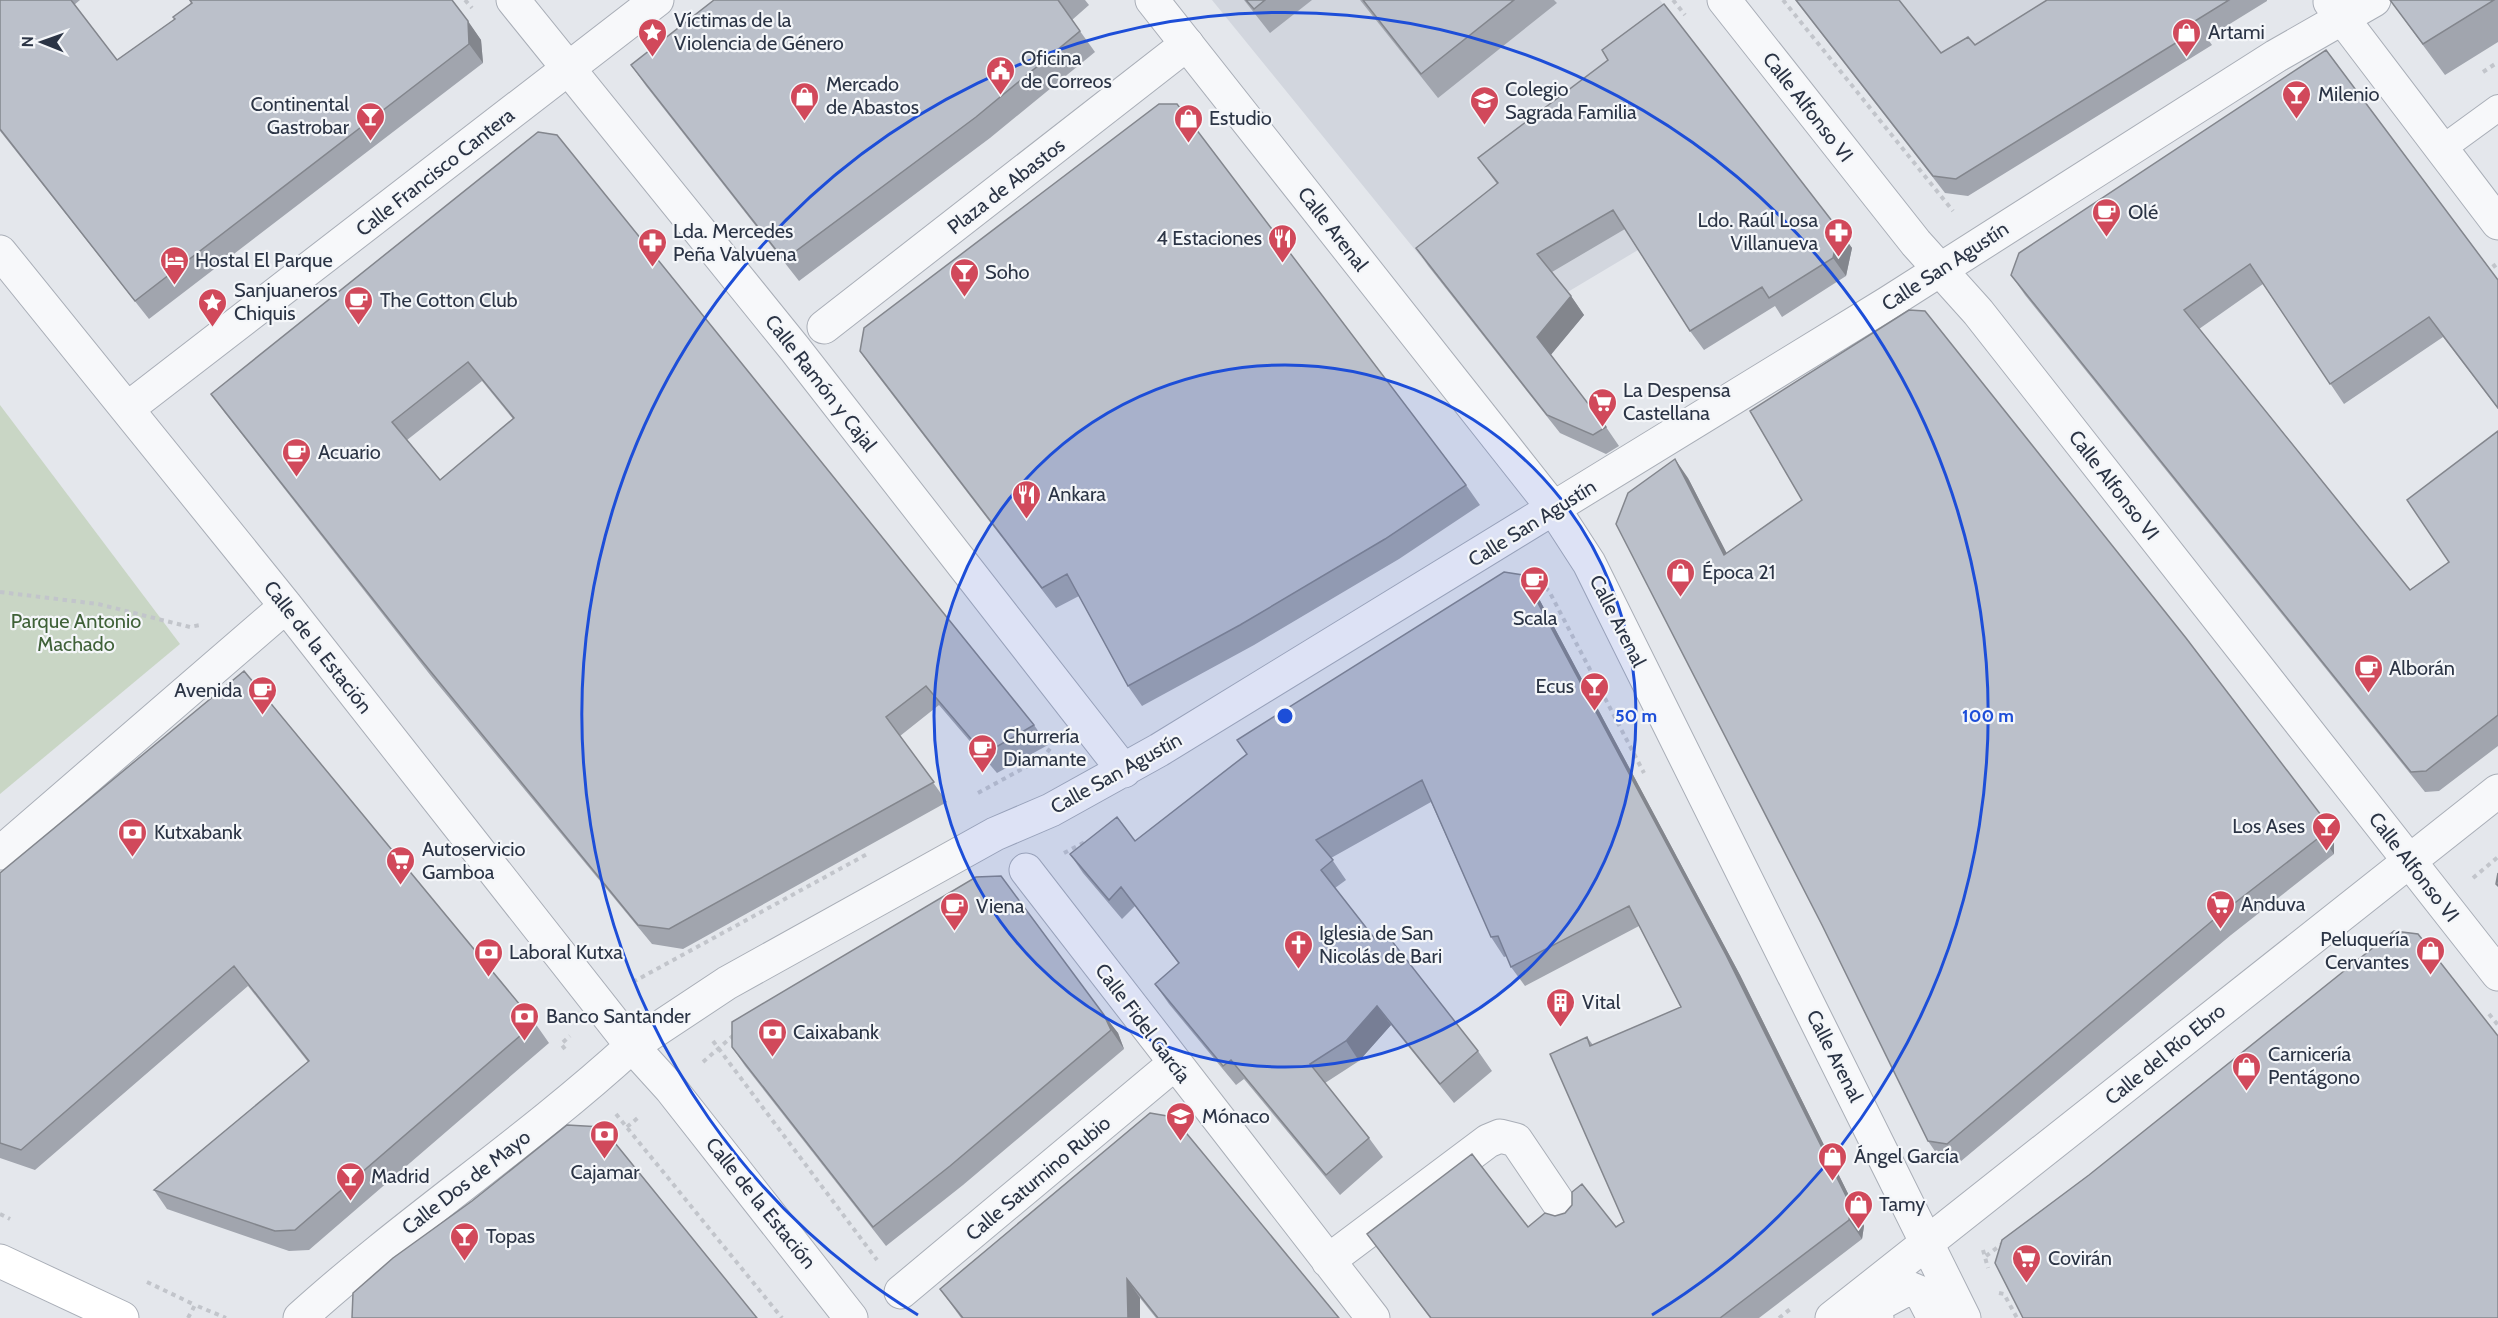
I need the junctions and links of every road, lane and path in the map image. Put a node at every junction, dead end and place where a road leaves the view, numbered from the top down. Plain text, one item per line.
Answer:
1 (513, 0) edge
2 (657, 0) edge
3 (1152, 0) edge
4 (1724, 0) edge
5 (1784, 0) edge
6 (2374, 0) edge
7 (2336, 9) edge
8 (1187, 44) junction
9 (567, 69) junction
10 (2498, 108) edge
11 (2443, 148) junction
12 (1958, 217) dead end
13 (2498, 223) edge
14 (0, 252) edge
15 (1940, 269) junction
16 (824, 327) dead end
17 (127, 410) junction
18 (1554, 509) junction
19 (1496, 546) junction
20 (0, 592) edge
21 (286, 606) junction
22 (211, 622) dead end
23 (1051, 742) dead end
24 (1124, 771) junction
25 (1648, 782) dead end
26 (2498, 791) edge
27 (971, 797) dead end
28 (879, 848) dead end
29 (0, 853) edge
30 (2409, 861) junction
31 (1026, 870) dead end
32 (664, 967) dead end
33 (2498, 974) edge
34 (2483, 1007) dead end
35 (2498, 1025) edge
36 (740, 1030) edge
37 (632, 1046) junction
38 (718, 1049) junction
39 (1174, 1064) junction
40 (592, 1082) junction
41 (671, 1089) junction
42 (627, 1127) junction
43 (1568, 1217) edge
44 (2005, 1241) edge
45 (1927, 1242) junction
46 (1986, 1256) dead end
47 (0, 1261) edge
48 (1328, 1261) junction
49 (901, 1292) joint
50 (1797, 1303) dead end
51 (122, 1318) edge
52 (188, 1318) edge
53 (226, 1318) edge
54 (300, 1318) edge
55 (782, 1318) edge
56 (850, 1318) edge
57 (1373, 1318) edge
58 (1779, 1318) edge
59 (1833, 1318) edge
60 (1877, 1318) edge
61 (1934, 1318) edge
62 (1964, 1318) edge

1 - 9 street, Calle Ramón y Cajal
2 - 9 street, Calle Francisco Cantera
3 - 8 street, Calle Arenal
4 - 15 street, Calle Alfonso VI
5 - 12 path
6 - 7 street, Calle San Agustín
7 - 11 street
7 - 15 street, Calle San Agustín
8 - 16 street, Plaza de Abastos
8 - 18 street, Calle Arenal
9 - 17 street, Calle Francisco Cantera
9 - 24 street, Calle Ramón y Cajal
10 - 11 lane
11 - 13 street
14 - 17 street, Calle de la Estación
15 - 18 street, Calle San Agustín
15 - 30 street, Calle Alfonso VI
17 - 21 street, Calle de la Estación
18 - 19 street, Calle San Agustín
18 - 45 street, Calle Arenal
19 - 24 street, Calle San Agustín
19 - 25 path
20 - 22 path
21 - 29 street
21 - 37 street, Calle de la Estación
23 - 27 path
24 - 37 street, Calle San Agustín
26 - 30 street, Calle del Río Ebro
28 - 32 path
30 - 33 street, Calle Alfonso VI
30 - 45 street, Calle del Río Ebro
31 - 39 street, Calle Fidel García
34 - 35 path
36 - 38 path
37 - 40 street, Calle Dos de Mayo
37 - 41 street, Calle de la Estación
38 - 41 path
38 - 49 path
39 - 48 street, Calle Fidel García
39 - 49 street, Calle Saturnino Rubio
40 - 42 path
40 - 54 street, Calle Dos de Mayo
41 - 42 path
41 - 56 street, Calle de la Estación
42 - 55 path
43 - 48 street
44 - 46 path
45 - 59 street, Calle del Río Ebro
45 - 62 street, Calle Arenal
47 - 51 main road
48 - 57 street, Calle Fidel García
50 - 58 path
52 - 53 path
60 - 61 street

